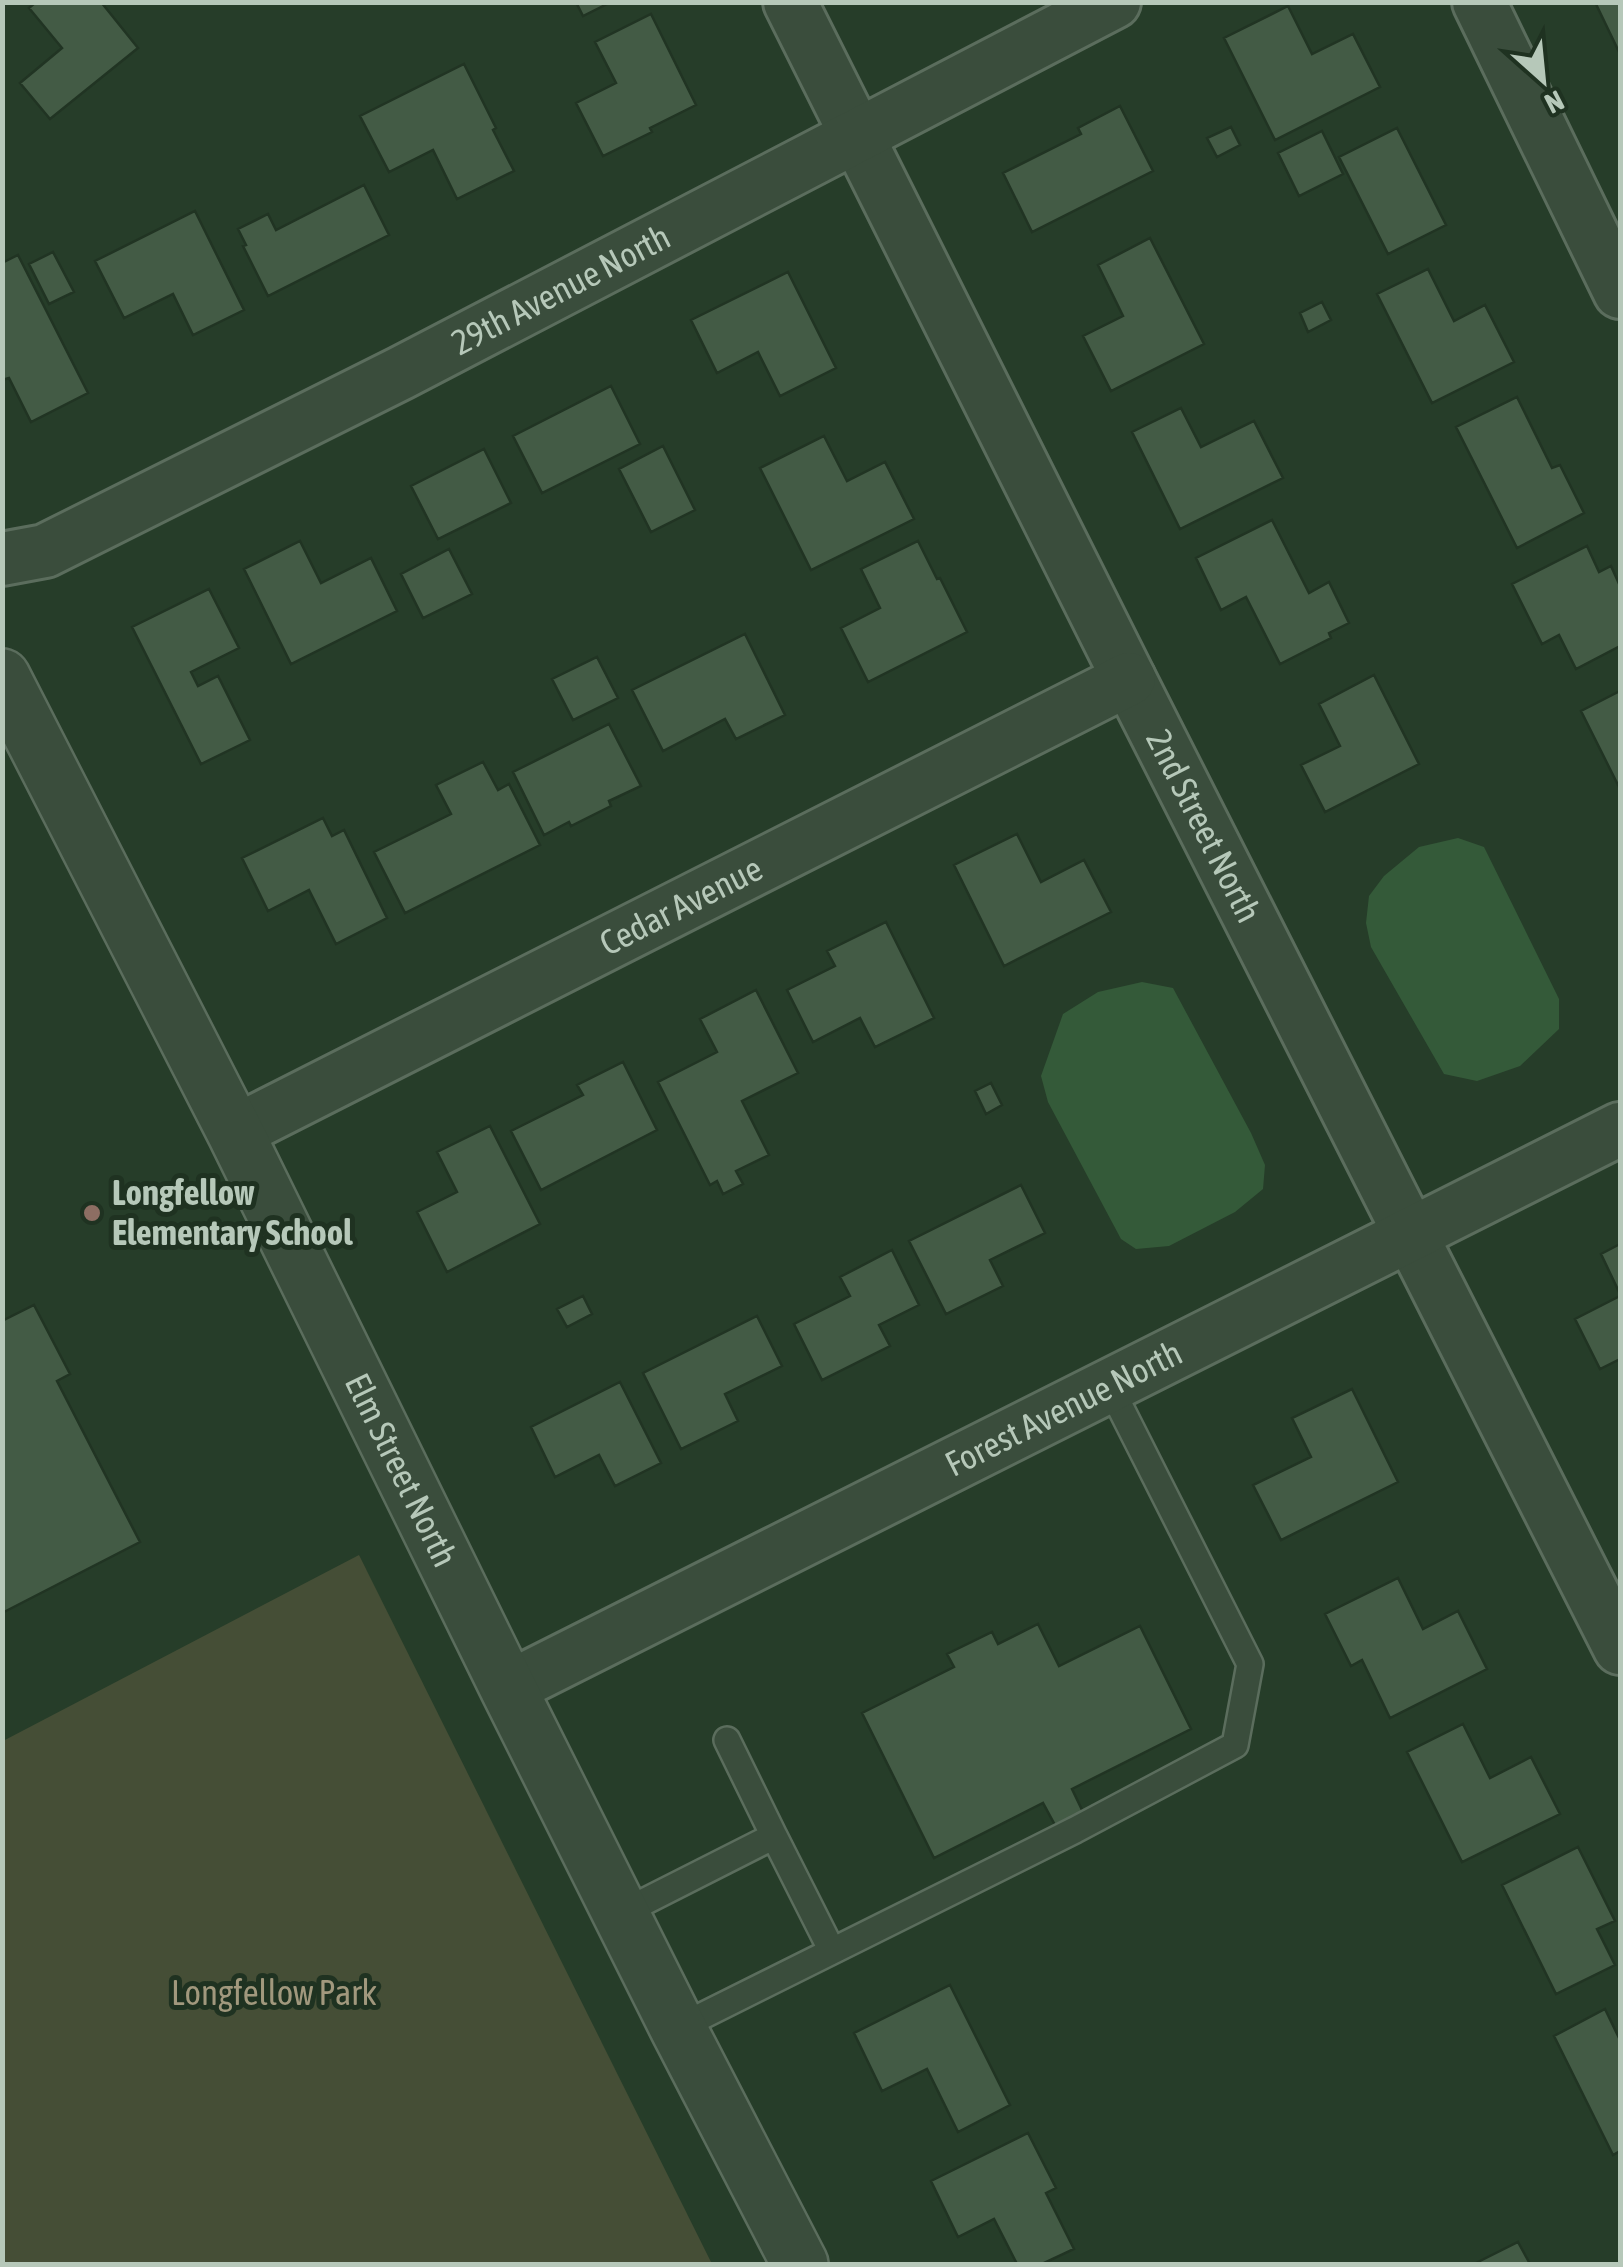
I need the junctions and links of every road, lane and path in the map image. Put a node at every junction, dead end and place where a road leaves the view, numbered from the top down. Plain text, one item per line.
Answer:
1 (790, 2) edge
2 (1114, 2) edge
3 (1478, 2) edge
4 (856, 137) junction
5 (1620, 292) edge
6 (2, 559) edge
7 (2, 677) edge
8 (1129, 679) junction
9 (1620, 1129) edge
10 (235, 1132) junction
11 (1412, 1234) junction
12 (1110, 1385) junction
13 (1620, 1648) edge
14 (508, 1688) junction
15 (727, 1740) dead end
16 (774, 1836) junction
17 (622, 1913) junction
18 (832, 1952) junction
19 (678, 2028) junction
20 (800, 2264) edge

1 - 4 street, 2nd Street North
2 - 4 street, 29th Avenue North
3 - 5 street
4 - 6 street, 29th Avenue North
4 - 8 street, 2nd Street North
7 - 10 street, Elm Street North
8 - 10 street, Cedar Avenue
8 - 11 street, 2nd Street North
9 - 11 street, Forest Avenue North
10 - 14 street, Elm Street North
11 - 12 street, Forest Avenue North
11 - 13 street, 2nd Street North
12 - 14 street, Forest Avenue North
12 - 18 lane
14 - 17 street, Elm Street North
15 - 16 lane
16 - 17 lane
16 - 18 lane
17 - 19 street, Elm Street North
18 - 19 lane
19 - 20 street, Elm Street North

